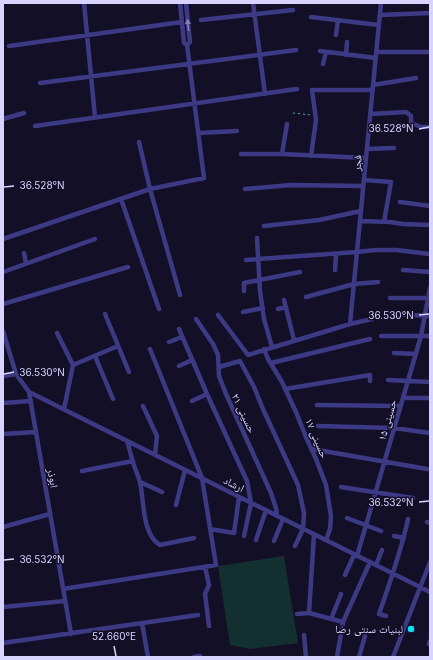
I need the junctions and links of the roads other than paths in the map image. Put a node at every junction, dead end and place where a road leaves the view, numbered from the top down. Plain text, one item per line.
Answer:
1 (84, 3) edge
2 (180, 3) edge
3 (186, 3) edge
4 (253, 3) edge
5 (381, 3) edge
6 (293, 10) dead end
7 (430, 13) edge
8 (255, 14) junction
9 (380, 15) junction
10 (311, 16) dead end
11 (201, 20) dead end
12 (338, 20) junction
13 (182, 22) junction
14 (379, 25) junction
15 (87, 35) junction
16 (336, 35) dead end
17 (348, 42) dead end
18 (187, 45) junction
19 (8, 46) dead end
20 (296, 50) dead end
21 (376, 52) junction
22 (430, 52) edge
23 (346, 54) junction
24 (260, 55) junction
25 (376, 58) junction
26 (189, 64) junction
27 (323, 64) dead end
28 (91, 76) junction
29 (416, 78) dead end
30 (40, 83) dead end
31 (373, 87) junction
32 (297, 89) dead end
33 (265, 94) junction
34 (194, 104) junction
35 (24, 113) dead end
36 (370, 114) junction
37 (95, 117) junction
38 (3, 119) edge
39 (287, 124) dead end
40 (35, 126) dead end
41 (430, 127) edge
42 (237, 131) dead end
43 (198, 133) junction
44 (139, 142) dead end
45 (394, 148) dead end
46 (367, 149) junction
47 (241, 154) dead end
48 (282, 154) junction
49 (311, 156) junction
50 (366, 158) junction
51 (364, 180) junction
52 (363, 186) junction
53 (150, 189) junction
54 (245, 189) dead end
55 (121, 199) junction
56 (400, 202) dead end
57 (430, 206) edge
58 (361, 211) junction
59 (360, 221) junction
60 (384, 222) junction
61 (430, 225) edge
62 (264, 226) dead end
63 (257, 238) dead end
64 (3, 239) edge
65 (95, 239) dead end
66 (357, 252) junction
67 (24, 253) dead end
68 (336, 254) junction
69 (430, 254) edge
70 (258, 258) junction
71 (246, 260) dead end
72 (26, 263) junction
73 (128, 267) dead end
74 (335, 270) dead end
75 (403, 270) dead end
76 (3, 272) edge
77 (300, 272) dead end
78 (430, 272) edge
79 (260, 279) junction
80 (378, 282) dead end
81 (354, 284) junction
82 (430, 288) edge
83 (244, 291) dead end
84 (180, 295) dead end
85 (306, 297) dead end
86 (390, 298) dead end
87 (428, 298) junction
88 (284, 300) dead end
89 (3, 304) edge
90 (286, 307) junction
91 (263, 308) junction
92 (159, 309) dead end
93 (278, 309) dead end
94 (243, 312) dead end
95 (105, 314) dead end
96 (392, 314) dead end
97 (218, 315) dead end
98 (427, 316) edge
99 (196, 319) dead end
100 (372, 319) dead end
101 (350, 324) junction
102 (179, 328) dead end
103 (3, 331) edge
104 (57, 334) dead end
105 (381, 336) dead end
106 (421, 336) junction
107 (430, 336) edge
108 (182, 337) junction
109 (370, 339) dead end
110 (4, 340) edge
111 (294, 340) junction
112 (169, 342) dead end
113 (118, 346) junction
114 (272, 347) junction
115 (150, 349) dead end
116 (264, 349) junction
117 (394, 353) dead end
118 (416, 354) junction
119 (95, 356) junction
120 (192, 360) junction
121 (271, 363) junction
122 (73, 366) junction
123 (179, 366) dead end
124 (219, 367) junction
125 (129, 372) dead end
126 (16, 374) junction
127 (3, 376) edge
128 (388, 380) dead end
129 (370, 381) dead end
130 (408, 382) junction
131 (430, 382) edge
132 (285, 388) junction
133 (30, 392) junction
134 (207, 394) junction
135 (403, 398) junction
136 (430, 398) edge
137 (113, 399) dead end
138 (31, 401) junction
139 (192, 401) dead end
140 (3, 403) edge
141 (317, 405) dead end
142 (144, 406) dead end
143 (401, 406) junction
144 (64, 409) junction
145 (318, 426) dead end
146 (394, 428) junction
147 (36, 432) junction
148 (430, 433) edge
149 (3, 434) edge
150 (127, 441) junction
151 (312, 449) junction
152 (155, 455) junction
153 (132, 461) junction
154 (385, 461) junction
155 (427, 468) dead end
156 (185, 470) junction
157 (82, 471) dead end
158 (202, 478) junction
159 (140, 482) junction
160 (341, 487) dead end
161 (162, 492) dead end
162 (376, 493) junction
163 (239, 497) junction
164 (413, 498) dead end
165 (251, 503) junction
166 (176, 505) dead end
167 (266, 510) junction
168 (50, 514) junction
169 (277, 516) junction
170 (347, 518) dead end
171 (283, 519) junction
172 (408, 519) dead end
173 (366, 525) junction
174 (3, 527) edge
175 (210, 529) junction
176 (303, 529) junction
177 (381, 531) dead end
178 (314, 534) junction
179 (244, 536) dead end
180 (394, 536) dead end
181 (194, 538) dead end
182 (404, 538) junction
183 (256, 540) dead end
184 (326, 540) junction
185 (274, 541) dead end
186 (295, 546) dead end
187 (382, 550) dead end
188 (356, 555) junction
189 (370, 562) junction
190 (430, 562) edge
191 (376, 565) junction
192 (206, 567) junction
193 (346, 574) dead end
194 (394, 574) junction
195 (420, 587) junction
196 (63, 589) junction
197 (430, 592) edge
198 (341, 594) dead end
199 (65, 601) junction
200 (3, 607) edge
201 (309, 613) junction
202 (297, 614) dead end
203 (198, 615) dead end
204 (386, 616) dead end
205 (331, 619) junction
206 (343, 622) junction
207 (142, 623) junction
208 (209, 626) dead end
209 (71, 634) junction
210 (304, 635) dead end
211 (365, 636) dead end
212 (3, 643) edge
213 (200, 656) edge
214 (148, 657) edge
215 (194, 657) edge
216 (306, 657) edge
217 (337, 657) edge
218 (358, 657) edge
219 (393, 657) edge

1 - 15 street
2 - 13 street
18 -> 3 street
4 - 8 street
5 - 9 street, فجر
6 - 8 street
7 - 9 street
8 - 11 street
8 - 24 street
9 - 14 street, فجر
10 - 12 street
12 - 14 street
12 - 16 street
13 - 15 street
13 - 18 street
14 - 21 street, فجر
15 - 19 street
15 - 28 street
17 - 23 street
18 - 26 street
20 - 24 street
21 - 22 street
21 - 25 street, فجر
23 - 25 street
23 - 27 street
24 - 26 street
24 - 33 street
25 - 31 street, فجر
26 - 28 street
26 - 34 street
28 - 30 street
28 - 37 street
29 - 31 street
31 - 36 street, فجر
31 - 49 street
32 - 33 street
33 - 34 street
34 - 37 street
34 - 43 street
35 - 38 street
36 - 41 street
36 - 46 street, فجر
37 - 40 street
39 - 48 street
42 - 43 street
43 - 53 street
44 - 53 street
45 - 46 street
46 - 50 street, فجر
47 - 48 street
48 - 49 street
49 - 50 street
50 - 51 street, فجر
51 - 52 street, فجر
51 - 60 street
52 - 54 street
52 - 58 street, فجر
53 - 55 street
53 - 84 street
55 - 64 street
55 - 92 street
56 - 57 street
58 - 59 street, فجر
58 - 62 street
59 - 60 street
59 - 66 street, فجر
60 - 61 street
63 - 70 street
65 - 72 street
66 - 68 street
66 - 69 street
66 - 81 street, فجر
67 - 72 street
68 - 70 street
68 - 74 street
70 - 71 street
70 - 79 street
72 - 76 street
73 - 89 street
75 - 78 street
77 - 79 street
79 - 83 street
79 - 91 street
80 - 81 street
81 - 85 street
81 - 101 street, فجر
82 - 87 street, حسینی ۱۵
86 - 87 street
87 - 98 street, حسینی ۱۵
88 - 90 street
90 - 93 street
90 - 111 street
91 - 94 street
91 - 114 street
95 - 113 street
96 - 98 street
97 - 116 street
98 - 106 street, حسینی ۱۵
99 - 124 street, حسینی ۲۱
100 - 101 street
101 - 111 street
102 - 108 street
103 - 110 street
104 - 122 street
105 - 106 street
106 - 107 street
106 - 118 street, حسینی ۱۵
108 - 112 street
108 - 120 street
109 - 121 street
110 - 126 street
111 - 114 street
113 - 119 street
113 - 125 street
114 - 116 street
115 - 158 street
116 - 121 street, حسینی ۱۷
117 - 118 street
118 - 130 street, حسینی ۱۵
119 - 122 street
119 - 137 street
120 - 123 street
120 - 134 street
121 - 132 street, حسینی ۱۷
122 - 144 street
124 - 169 street, حسینی ۲۱
124 - 176 street
126 - 127 street
126 - 133 street
128 - 130 street
129 - 132 street
130 - 131 street
130 - 135 street, حسینی ۱۵
132 - 151 street, حسینی ۱۷
133 - 138 street, ابوذر
133 - 144 street, ارشاد
134 - 139 street
134 - 165 street
135 - 136 street
135 - 143 street, حسینی ۱۵
138 - 140 street
138 - 147 street, ابوذر
141 - 143 street
142 - 152 street
143 - 146 street, حسینی ۱۵
144 - 150 street, ارشاد
145 - 146 street
146 - 148 street
146 - 154 street, حسینی ۱۵
147 - 149 street
147 - 168 street, ابوذر
150 - 152 street, ارشاد
150 - 153 street
151 - 154 street
151 - 184 street, حسینی ۱۷
152 - 156 street, ارشاد
153 - 157 street
153 - 159 street
154 - 155 street
154 - 162 street, حسینی ۱۵
156 - 158 street, ارشاد
156 - 166 street
158 - 163 street, ارشاد
158 - 175 street
159 - 161 street
159 - 181 street
160 - 162 street
162 - 164 street
162 - 173 street, حسینی ۱۵
163 - 165 street, ارشاد
163 - 175 street
165 - 167 street, ارشاد
165 - 179 street
167 - 169 street, ارشاد
167 - 183 street
168 - 174 street
168 - 196 street, ابوذر
169 - 171 street, ارشاد
170 - 173 street
171 - 176 street, ارشاد
171 - 185 street
172 - 182 street
173 - 177 street
173 - 188 street, حسینی ۱۵
175 - 192 street
176 - 178 street, ارشاد
176 - 186 street
178 - 184 street, ارشاد
178 - 201 street
180 - 182 street
182 - 194 street
184 - 188 street, ارشاد
187 - 191 street
188 - 189 street, ارشاد
188 - 193 street, حسینی ۱۵
189 - 191 street, ارشاد
189 - 206 street
190 - 195 street
191 - 194 street, ارشاد
192 - 196 street
192 - 208 street
194 - 195 street, ارشاد
194 - 204 street
195 - 197 street, ارشاد
195 - 219 street
196 - 199 street, ابوذر
198 - 205 street
199 - 200 street
199 - 209 street, ابوذر
201 - 202 street
201 - 205 street
203 - 207 street
205 - 206 street
206 - 217 street
207 - 209 street
207 - 214 street
209 - 212 street
210 - 216 street
211 - 218 street
213 - 215 street

